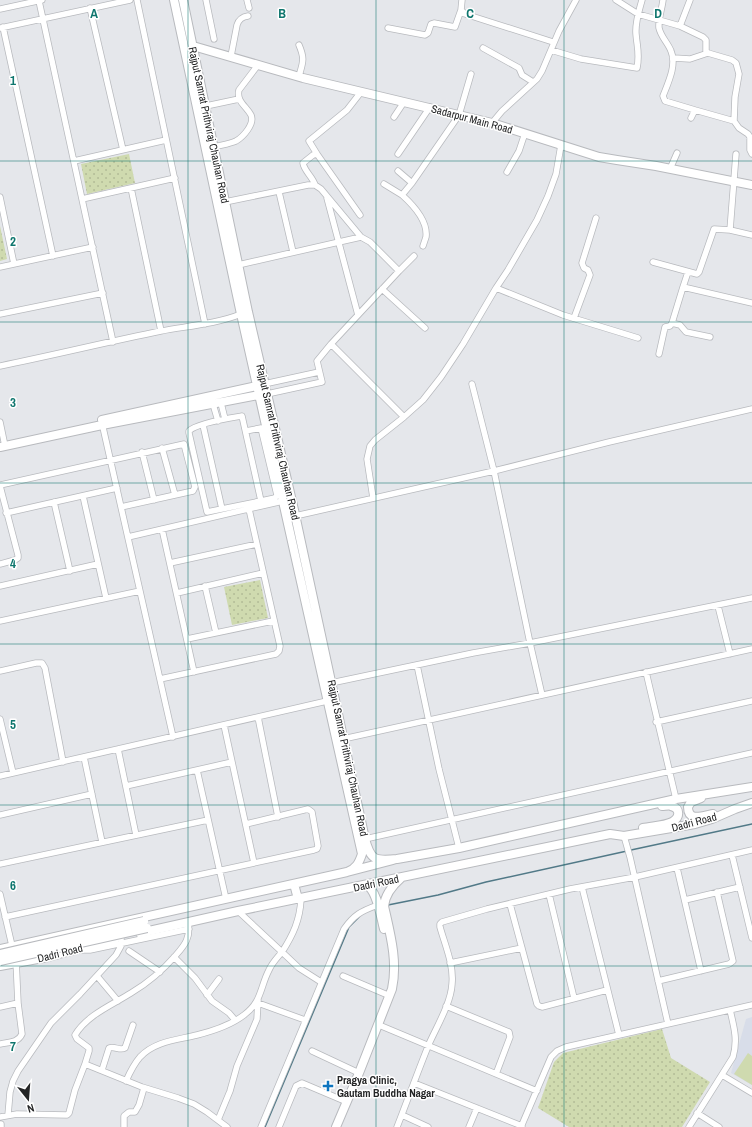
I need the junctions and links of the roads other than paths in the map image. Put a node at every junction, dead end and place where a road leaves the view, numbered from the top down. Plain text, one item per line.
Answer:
1 (41, 0) edge
2 (130, 0) edge
3 (137, 0) edge
4 (174, 0) edge
5 (183, 0) edge
6 (206, 0) edge
7 (247, 0) edge
8 (462, 0) edge
9 (576, 0) edge
10 (616, 0) edge
11 (642, 0) edge
12 (663, 0) edge
13 (690, 0) edge
14 (90, 8) junction
15 (249, 8) dead end
16 (0, 10) edge
17 (462, 10) junction
18 (638, 14) junction
19 (248, 16) dead end
20 (43, 18) junction
21 (660, 20) junction
22 (680, 26) junction
23 (1, 28) edge
24 (388, 28) dead end
25 (214, 39) dead end
26 (553, 42) junction
27 (299, 45) dead end
28 (193, 46) junction
29 (483, 48) dead end
30 (550, 50) junction
31 (708, 53) junction
32 (231, 56) junction
33 (674, 58) junction
34 (258, 65) junction
35 (471, 74) dead end
36 (299, 76) junction
37 (533, 82) junction
38 (361, 92) junction
39 (239, 99) junction
40 (404, 102) junction
41 (206, 106) junction
42 (430, 107) junction
43 (695, 110) junction
44 (459, 115) junction
45 (394, 117) dead end
46 (691, 118) dead end
47 (734, 121) junction
48 (492, 123) junction
49 (524, 134) junction
50 (166, 140) junction
51 (561, 145) junction
52 (214, 147) junction
53 (123, 150) junction
54 (677, 153) dead end
55 (317, 154) junction
56 (398, 154) dead end
57 (736, 154) dead end
58 (752, 154) edge
59 (74, 161) junction
60 (670, 169) junction
61 (398, 171) dead end
62 (507, 172) dead end
63 (175, 178) junction
64 (734, 181) junction
65 (384, 184) dead end
66 (412, 184) junction
67 (315, 185) junction
68 (752, 185) edge
69 (131, 188) junction
70 (279, 192) junction
71 (402, 195) junction
72 (326, 196) junction
73 (0, 197) edge
74 (82, 199) junction
75 (225, 202) junction
76 (360, 215) dead end
77 (596, 218) dead end
78 (730, 230) junction
79 (752, 235) edge
80 (361, 237) junction
81 (339, 242) junction
82 (423, 246) dead end
83 (93, 247) junction
84 (293, 252) junction
85 (53, 256) junction
86 (414, 256) dead end
87 (653, 262) dead end
88 (14, 264) junction
89 (238, 265) junction
90 (0, 267) edge
91 (399, 271) junction
92 (688, 272) junction
93 (683, 287) junction
94 (496, 288) junction
95 (382, 289) junction
96 (103, 293) junction
97 (752, 303) edge
98 (0, 314) edge
99 (241, 314) junction
100 (358, 315) junction
101 (574, 318) junction
102 (206, 323) junction
103 (672, 323) junction
104 (425, 328) dead end
105 (161, 331) junction
106 (710, 337) dead end
107 (638, 338) dead end
108 (113, 342) junction
109 (331, 344) junction
110 (659, 354) dead end
111 (0, 366) edge
112 (320, 372) junction
113 (472, 384) dead end
114 (261, 385) junction
115 (263, 394) junction
116 (217, 403) junction
117 (752, 409) edge
118 (404, 418) junction
119 (225, 419) junction
120 (218, 421) junction
121 (0, 422) edge
122 (102, 423) junction
123 (203, 424) junction
124 (246, 431) junction
125 (2, 443) edge
126 (162, 448) junction
127 (142, 452) junction
128 (110, 460) junction
129 (494, 471) junction
130 (0, 486) edge
131 (117, 488) junction
132 (175, 495) junction
133 (84, 496) junction
134 (372, 498) junction
135 (154, 500) junction
136 (261, 501) junction
137 (283, 501) junction
138 (54, 502) junction
139 (121, 507) junction
140 (249, 508) junction
141 (222, 509) junction
142 (6, 513) junction
143 (295, 516) junction
144 (162, 529) junction
145 (128, 537) junction
146 (257, 544) junction
147 (170, 563) junction
148 (0, 564) edge
149 (98, 564) junction
150 (70, 570) junction
151 (263, 573) junction
152 (0, 586) edge
153 (205, 586) junction
154 (140, 591) junction
155 (177, 593) junction
156 (106, 598) junction
157 (752, 598) edge
158 (718, 606) junction
159 (0, 621) edge
160 (273, 621) junction
161 (216, 633) junction
162 (187, 639) junction
163 (530, 643) junction
164 (752, 649) edge
165 (730, 654) junction
166 (417, 664) junction
167 (0, 671) edge
168 (194, 672) junction
169 (646, 672) junction
170 (160, 679) junction
171 (331, 683) junction
172 (542, 695) junction
173 (327, 701) junction
174 (752, 701) edge
175 (258, 717) junction
176 (0, 719) edge
177 (429, 720) junction
178 (656, 722) junction
179 (224, 725) junction
180 (173, 737) junction
181 (343, 739) junction
182 (118, 749) junction
183 (752, 753) edge
184 (84, 757) junction
185 (63, 762) junction
186 (232, 762) junction
187 (197, 770) junction
188 (669, 771) junction
189 (13, 774) junction
190 (0, 776) edge
191 (126, 786) junction
192 (752, 787) edge
193 (732, 790) junction
194 (92, 794) junction
195 (676, 798) junction
196 (752, 803) edge
197 (637, 808) junction
198 (735, 809) junction
199 (0, 815) edge
200 (278, 817) junction
201 (208, 820) junction
202 (452, 820) junction
203 (246, 824) junction
204 (610, 834) junction
205 (136, 835) junction
206 (624, 836) junction
207 (365, 839) junction
208 (102, 842) junction
209 (459, 848) junction
210 (752, 850) edge
211 (732, 855) junction
212 (397, 859) junction
213 (254, 863) junction
214 (0, 864) edge
215 (678, 868) junction
216 (219, 870) junction
217 (347, 872) junction
218 (635, 877) junction
219 (401, 878) junction
220 (294, 884) junction
221 (366, 885) junction
222 (582, 887) junction
223 (740, 887) junction
224 (717, 892) junction
225 (0, 894) edge
226 (549, 894) junction
227 (226, 899) junction
228 (300, 899) junction
229 (685, 900) junction
230 (510, 904) junction
231 (378, 905) junction
232 (238, 911) junction
233 (165, 912) junction
234 (5, 917) junction
235 (146, 925) junction
236 (171, 926) junction
237 (189, 926) junction
238 (57, 936) junction
239 (752, 938) edge
240 (121, 941) junction
241 (12, 946) junction
242 (522, 948) junction
243 (0, 949) edge
244 (129, 951) dead end
245 (282, 952) junction
246 (62, 953) junction
247 (0, 954) edge
248 (174, 957) junction
249 (0, 961) edge
250 (393, 962) junction
251 (17, 963) junction
252 (450, 963) junction
253 (0, 966) edge
254 (701, 970) junction
255 (160, 972) junction
256 (97, 976) junction
257 (343, 976) dead end
258 (219, 979) dead end
259 (658, 981) junction
260 (321, 982) junction
261 (607, 990) junction
262 (207, 995) junction
263 (390, 996) junction
264 (574, 998) junction
265 (118, 1001) junction
266 (258, 1001) junction
267 (18, 1003) junction
268 (752, 1005) edge
269 (446, 1006) junction
270 (0, 1007) edge
271 (730, 1010) junction
272 (235, 1020) junction
273 (305, 1020) junction
274 (668, 1024) junction
275 (133, 1025) dead end
276 (379, 1025) junction
277 (619, 1036) junction
278 (0, 1044) edge
279 (429, 1045) junction
280 (312, 1051) dead end
281 (85, 1064) junction
282 (102, 1070) junction
283 (359, 1073) junction
284 (496, 1074) junction
285 (722, 1075) junction
286 (126, 1081) junction
287 (414, 1083) junction
288 (144, 1088) junction
289 (537, 1092) junction
290 (752, 1093) edge
291 (347, 1102) junction
292 (477, 1108) junction
293 (698, 1113) junction
294 (8, 1115) junction
295 (402, 1115) junction
296 (0, 1117) edge
297 (220, 1123) edge
298 (124, 1127) edge
299 (227, 1127) edge
300 (261, 1127) edge
301 (279, 1127) edge
302 (336, 1127) edge
303 (397, 1127) edge
304 (428, 1127) edge
305 (469, 1127) edge
306 (522, 1127) edge
307 (689, 1127) edge
308 (719, 1127) edge

1 - 16 street
1 - 20 street
2 - 14 street
3 - 50 street
4 - 99 street, Rajput Samrat Prithviraj Chauhan Road
5 - 28 street, Rajput Samrat Prithviraj Chauhan Road
6 - 25 street
7 - 15 street
8 - 17 street
9 - 26 street
10 - 18 street
11 - 18 street
12 - 21 street
13 - 22 street
14 - 20 street
14 - 53 street
17 - 24 street
17 - 26 street
18 - 21 street
18 - 30 street
19 - 32 street
20 - 23 street
20 - 59 street
21 - 22 street
21 - 33 street
22 - 31 street
23 - 85 street
26 - 30 street
27 - 36 street
28 - 32 street, Sadarpur Main Road
28 - 41 street, Rajput Samrat Prithviraj Chauhan Road
29 - 37 street
30 - 37 street
31 - 33 street
31 - 47 street
32 - 34 street, Sadarpur Main Road
33 - 43 street
34 - 36 street, Sadarpur Main Road
34 - 39 street
35 - 44 street
36 - 38 street, Sadarpur Main Road
37 - 48 street
38 - 40 street, Sadarpur Main Road
38 - 55 street
39 - 41 street
39 - 52 street
40 - 42 street, Sadarpur Main Road
40 - 45 street
41 - 52 street, Rajput Samrat Prithviraj Chauhan Road
42 - 44 street, Sadarpur Main Road
42 - 56 street
43 - 46 street
43 - 47 street
44 - 48 street, Sadarpur Main Road
44 - 66 street
47 - 58 street
48 - 49 street, Sadarpur Main Road
49 - 51 street, Sadarpur Main Road
49 - 62 street
50 - 53 street
50 - 63 street
51 - 60 street, Sadarpur Main Road
51 - 94 street
52 - 75 street, Rajput Samrat Prithviraj Chauhan Road
53 - 59 street
54 - 60 street
55 - 67 street
55 - 76 street
57 - 64 street
59 - 74 street
60 - 64 street, Sadarpur Main Road
61 - 66 street
63 - 69 street
63 - 102 street
64 - 68 street, Sadarpur Main Road
64 - 78 street
65 - 71 street
66 - 71 street
67 - 70 street
67 - 72 street
69 - 74 street
69 - 105 street
70 - 75 street
70 - 84 street
71 - 82 street
72 - 80 street
72 - 81 street
73 - 88 street
74 - 83 street
75 - 89 street, Rajput Samrat Prithviraj Chauhan Road
77 - 101 street
78 - 79 street
78 - 92 street
80 - 81 street
80 - 91 street
81 - 84 street
81 - 100 street
83 - 85 street
83 - 96 street
84 - 89 street
85 - 88 street
86 - 91 street
87 - 92 street
88 - 90 street
89 - 114 street, Rajput Samrat Prithviraj Chauhan Road
91 - 95 street
92 - 93 street
93 - 97 street
93 - 103 street
94 - 101 street
94 - 118 street
95 - 100 street
95 - 104 street
96 - 98 street
96 - 108 street
99 - 102 street
99 - 114 street, Rajput Samrat Prithviraj Chauhan Road
100 - 109 street
101 - 107 street
102 - 105 street
103 - 106 street
103 - 110 street
105 - 108 street
108 - 111 street
109 - 112 street
109 - 118 street
112 - 114 street
112 - 115 street
113 - 129 street
114 - 115 street, Rajput Samrat Prithviraj Chauhan Road
114 - 122 street
115 - 116 street
115 - 137 street, Rajput Samrat Prithviraj Chauhan Road
115 - 143 street, Rajput Samrat Prithviraj Chauhan Road
116 - 119 street
116 - 120 street
116 - 122 street
117 - 129 street
118 - 134 street
119 - 120 street
119 - 124 street
120 - 123 street
121 - 125 street
122 - 125 street
122 - 128 street
123 - 141 street
123 - 141 street
124 - 136 street
124 - 136 street
126 - 127 street
126 - 132 street
126 - 132 street
127 - 128 street
127 - 135 street
128 - 130 street
128 - 131 street
129 - 134 street
129 - 163 street
130 - 142 street
131 - 133 street
131 - 139 street
132 - 135 street
133 - 138 street
133 - 149 street
134 - 143 street
135 - 139 street
136 - 141 street
137 - 140 street
137 - 173 street, Rajput Samrat Prithviraj Chauhan Road
138 - 142 street
138 - 150 street
139 - 145 street
140 - 144 street
140 - 146 street
142 - 148 street
143 - 171 street, Rajput Samrat Prithviraj Chauhan Road
144 - 145 street
144 - 147 street
145 - 154 street
146 - 147 street
146 - 151 street
147 - 155 street
149 - 150 street
149 - 156 street
150 - 152 street
151 - 153 street
151 - 160 street
153 - 155 street
153 - 161 street
154 - 156 street
154 - 170 street
155 - 162 street
156 - 159 street
157 - 158 street
158 - 163 street
158 - 165 street
160 - 161 street
160 - 168 street
161 - 162 street
162 - 168 street
163 - 166 street
163 - 172 street
164 - 165 street
165 - 169 street
166 - 171 street
166 - 177 street
167 - 185 street
168 - 170 street
169 - 172 street
169 - 178 street
170 - 180 street
171 - 181 street, Rajput Samrat Prithviraj Chauhan Road
172 - 177 street
173 - 175 street
173 - 217 street, Rajput Samrat Prithviraj Chauhan Road
174 - 178 street
175 - 179 street
175 - 200 street
176 - 189 street
177 - 181 street
177 - 202 street
178 - 188 street
179 - 180 street
179 - 186 street
180 - 182 street
181 - 207 street, Rajput Samrat Prithviraj Chauhan Road
182 - 184 street
182 - 191 street
183 - 188 street
184 - 185 street
184 - 194 street
185 - 189 street
186 - 187 street
186 - 203 street
187 - 191 street
187 - 201 street
188 - 195 street
188 - 202 street
189 - 190 street
191 - 205 street
192 - 193 street, Dadri Road
193 - 195 street, Dadri Road
193 - 198 street
194 - 199 street
194 - 208 street
195 - 197 street, Dadri Road
196 - 198 street, Dadri Road
197 - 204 street
197 - 209 street, Dadri Road
198 - 206 street, Dadri Road
200 - 203 street
200 - 213 street
201 - 205 street
201 - 216 street
202 - 207 street
202 - 209 street
203 - 213 street
204 - 206 street, Dadri Road
204 - 219 street, Dadri Road
205 - 208 street
206 - 218 street
207 - 212 street, Rajput Samrat Prithviraj Chauhan Road
208 - 214 street
209 - 212 street, Dadri Road
210 - 211 street
211 - 215 street
211 - 223 street
212 - 217 street, Dadri Road
213 - 216 street
215 - 218 street
215 - 229 street
216 - 227 street
216 - 234 street
217 - 220 street, Dadri Road
218 - 222 street
218 - 259 street
219 - 221 street, Dadri Road
219 - 250 street
220 - 227 street, Dadri Road
220 - 228 street
221 - 228 street, Dadri Road
221 - 231 street
222 - 226 street
222 - 261 street
223 - 224 street
223 - 239 street
224 - 229 street
224 - 254 street
225 - 234 street
226 - 230 street
226 - 264 street
227 - 233 street, Dadri Road
228 - 232 street, Dadri Road
228 - 245 street
229 - 254 street
230 - 242 street
230 - 252 street
231 - 250 street
231 - 260 street
232 - 237 street, Dadri Road
232 - 245 street
233 - 235 street
233 - 238 street, Dadri Road
234 - 241 street
235 - 236 street
235 - 247 street, bridge
235 - 249 street, bridge
236 - 237 street, Dadri Road
236 - 240 street, Dadri Road
237 - 240 street
237 - 248 street
238 - 241 street, Dadri Road
238 - 246 street
240 - 246 street, Dadri Road
240 - 256 street
241 - 243 street, Dadri Road
241 - 251 street
242 - 252 street
242 - 264 street
244 - 255 street
245 - 260 street
245 - 266 street
246 - 251 street, Dadri Road
248 - 255 street
248 - 262 street
250 - 263 street
251 - 253 street, Dadri Road
251 - 267 street
252 - 269 street
254 - 259 street
255 - 265 street
256 - 265 street
256 - 294 street
257 - 263 street
258 - 262 street
259 - 274 street
260 - 273 street
261 - 264 street
261 - 277 street
262 - 272 street
263 - 276 street
265 - 281 street
266 - 272 street
266 - 273 street
266 - 297 street
267 - 270 street
267 - 278 street
268 - 271 street
269 - 279 street
269 - 284 street
271 - 274 street
271 - 285 street
272 - 286 street
273 - 300 street
274 - 277 street
275 - 282 street
276 - 279 street
276 - 283 street
277 - 289 street
279 - 284 street
279 - 287 street
280 - 283 street
281 - 282 street
281 - 294 street
282 - 286 street
283 - 291 street
284 - 289 street
285 - 290 street
285 - 293 street
286 - 288 street
287 - 292 street
287 - 295 street
288 - 297 street
288 - 298 street
289 - 306 street
291 - 301 street
291 - 302 street
292 - 305 street
292 - 306 street
293 - 307 street
293 - 308 street
294 - 296 street
295 - 303 street
295 - 304 street
297 - 299 street

